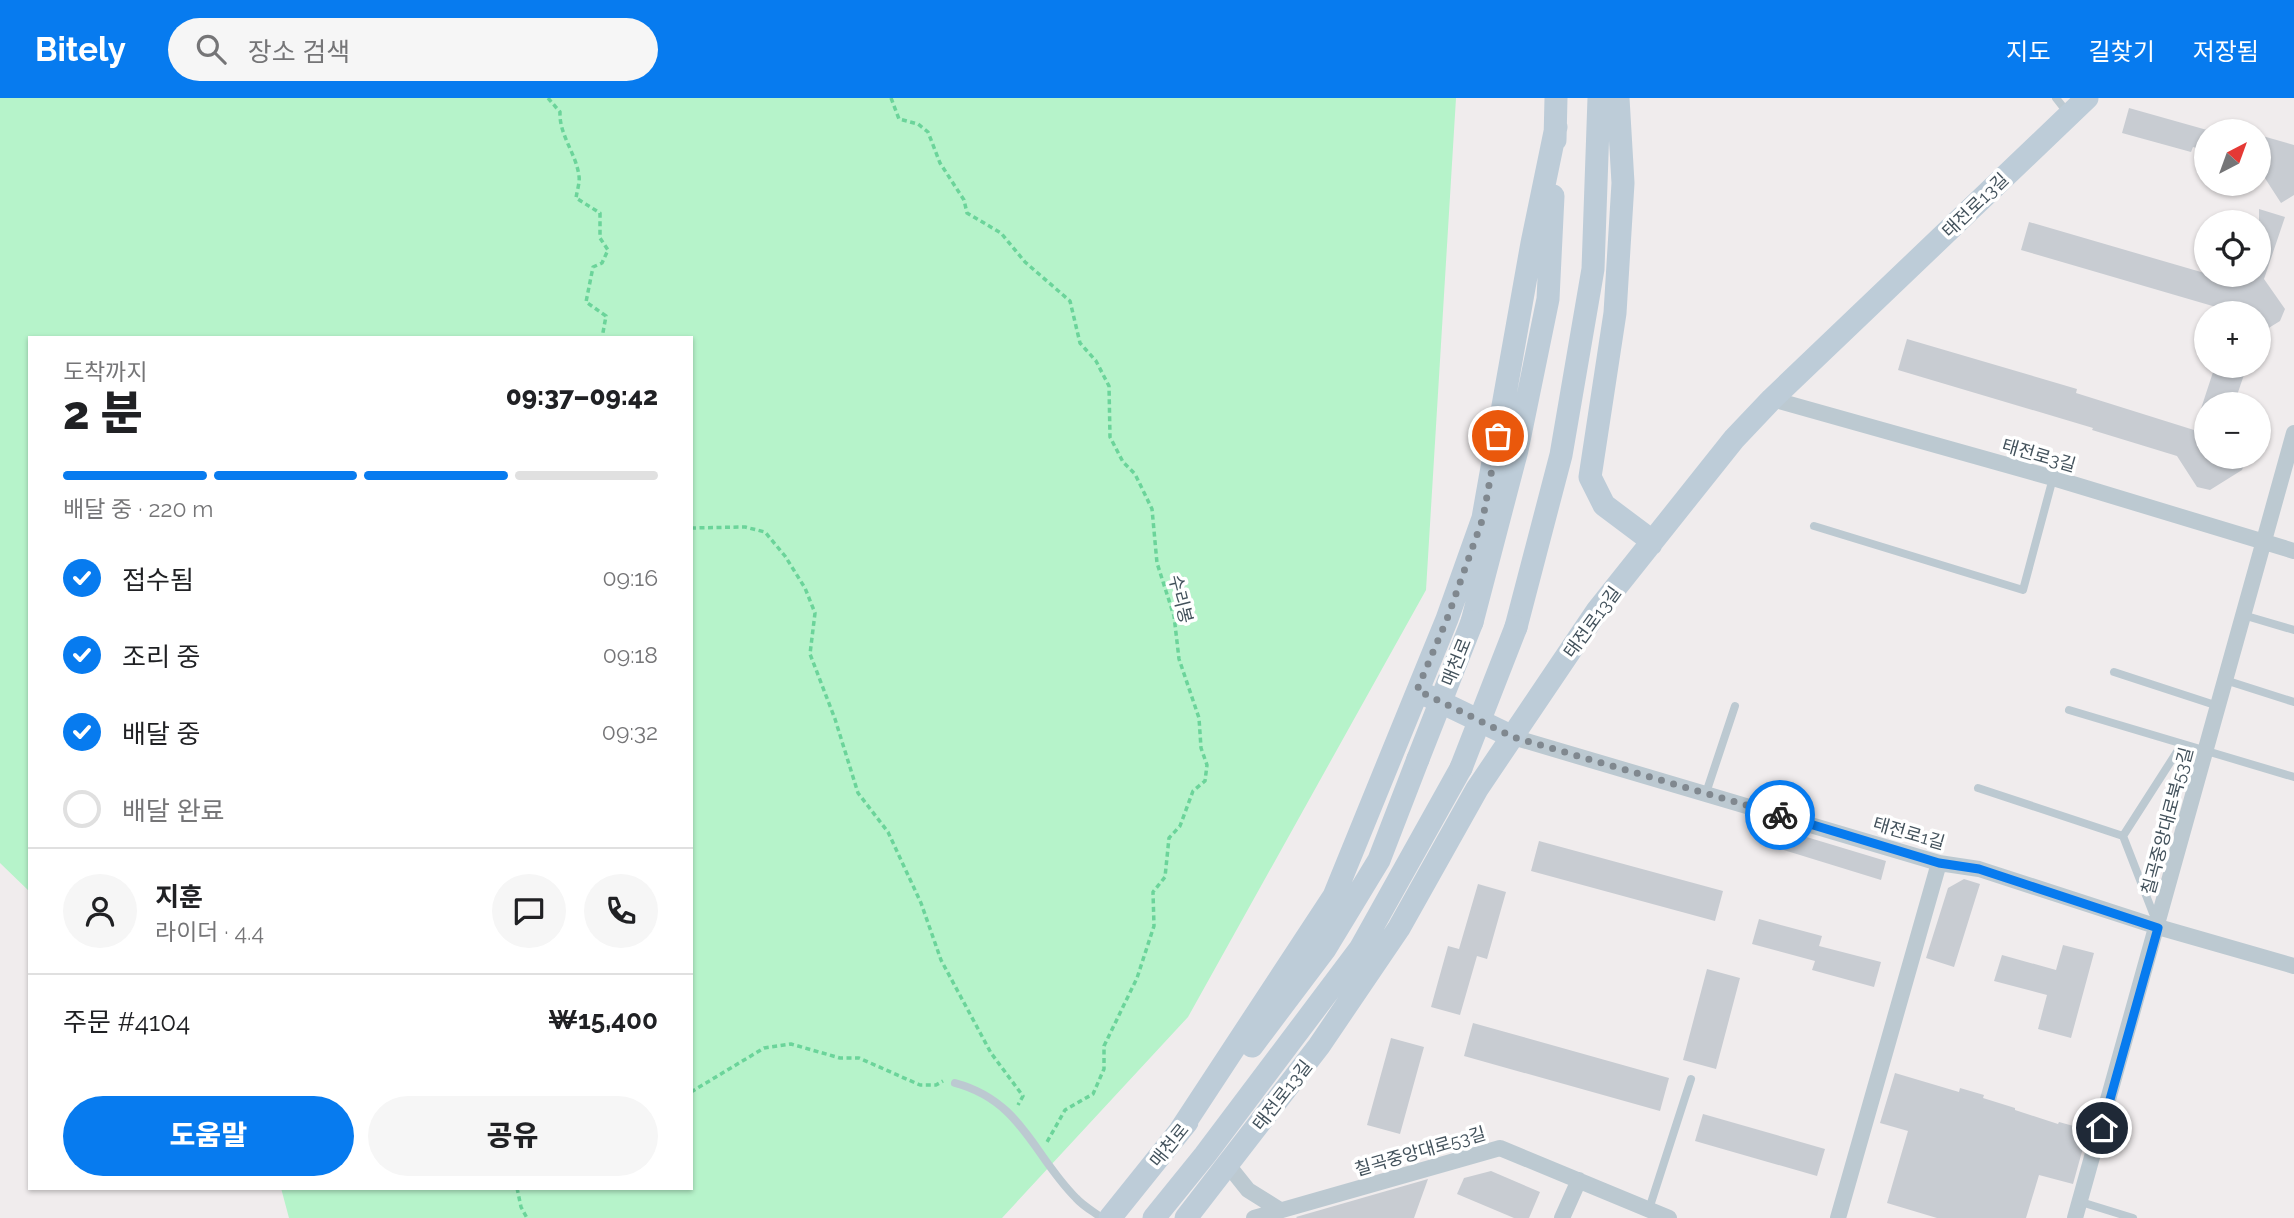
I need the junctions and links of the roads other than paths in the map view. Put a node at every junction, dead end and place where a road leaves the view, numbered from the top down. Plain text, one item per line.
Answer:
1 (1556, 98) edge
2 (1599, 98) edge
3 (1618, 98) edge
4 (2087, 98) edge
5 (2062, 107) edge
6 (1556, 127) junction
7 (1772, 399) junction
8 (2294, 433) edge
9 (2053, 478) junction
10 (1814, 526) dead end
11 (2264, 541) junction
12 (1651, 544) junction
13 (2294, 551) edge
14 (2243, 615) junction
15 (2294, 630) edge
16 (2115, 672) dead end
17 (2225, 680) junction
18 (1417, 690) junction
19 (2294, 702) edge
20 (1735, 706) dead end
21 (2218, 706) junction
22 (2069, 710) dead end
23 (1513, 737) junction
24 (2182, 744) junction
25 (2206, 751) junction
26 (2294, 777) edge
27 (1978, 788) dead end
28 (1706, 793) junction
29 (2123, 836) junction
30 (1939, 863) junction
31 (2158, 928) junction
32 (2293, 962) edge
33 (1691, 1079) dead end
34 (955, 1083) road end
35 (1179, 1132) junction
36 (1228, 1165) junction
37 (1578, 1180) junction
38 (1649, 1209) junction
39 (1280, 1210) junction
40 (2078, 1210) edge
41 (1102, 1218) edge
42 (1110, 1218) edge
43 (1154, 1218) edge
44 (1186, 1218) edge
45 (1254, 1218) edge
46 (1562, 1218) edge
47 (1669, 1218) edge
48 (1838, 1218) edge
49 (2133, 1218) edge

1 - 6 main road, 매천로
2 - 43 main road, 매천로, bridge
3 - 12 main road
4 - 5 main road, 태전로13길
5 - 7 main road, 태전로13길
6 - 18 main road
6 - 35 main road, 매천로, bridge
7 - 9 street, 태전로3길
7 - 12 main road, 태전로13길
8 - 11 street, 칠곡중앙대로북53길
9 - 10 lane
9 - 11 street, 태전로3길
11 - 13 street, 태전로3길
11 - 14 street, 칠곡중앙대로북53길
12 - 23 main road, 태전로13길
14 - 15 lane
14 - 17 street, 칠곡중앙대로북53길
16 - 21 lane
17 - 19 lane
17 - 21 street, 칠곡중앙대로북53길
18 - 23 main road
18 - 35 main road
20 - 28 lane
21 - 25 street, 칠곡중앙대로북53길
22 - 24 lane
23 - 28 street, 태전로1길
23 - 36 main road, 태전로13길
24 - 25 lane
24 - 29 lane
25 - 26 lane
25 - 31 street, 칠곡중앙대로북53길
27 - 29 lane
28 - 30 street, 태전로1길
29 - 31 lane
30 - 31 street, 태전로1길
30 - 48 street
31 - 32 street, 태전로1길
31 - 40 street, 칠곡중앙대로북53길
33 - 38 lane
34 - 41 lane
35 - 42 main road, 매천로
36 - 39 street
36 - 44 main road, 태전로13길
37 - 38 street, 칠곡중앙대로53길
37 - 39 street, 칠곡중앙대로53길
37 - 46 street
38 - 47 street, 칠곡중앙대로53길
39 - 45 street, 칠곡중앙대로53길
40 - 49 lane

